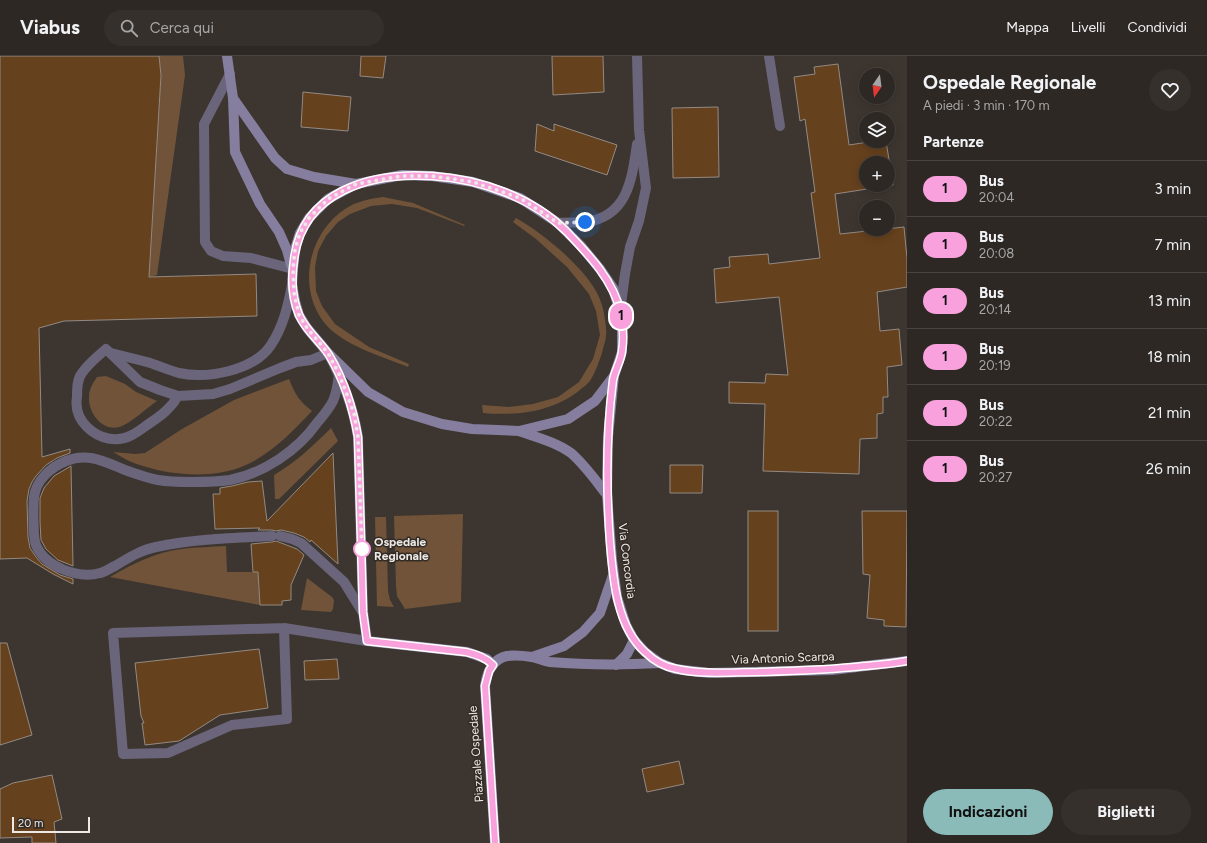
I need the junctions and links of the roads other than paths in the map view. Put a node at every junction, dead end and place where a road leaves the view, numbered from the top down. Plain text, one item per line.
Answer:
1 (227, 56) edge
2 (637, 56) edge
3 (769, 56) edge
4 (230, 74) junction
5 (233, 98) junction
6 (780, 126) dead end
7 (639, 130) junction
8 (356, 184) junction
9 (558, 223) junction
10 (293, 269) junction
11 (292, 285) junction
12 (620, 312) junction
13 (111, 353) junction
14 (328, 353) junction
15 (339, 374) junction
16 (614, 376) junction
17 (178, 396) junction
18 (519, 431) junction
19 (607, 495) junction
20 (614, 573) junction
21 (363, 612) junction
22 (284, 628) junction
23 (634, 640) junction
24 (367, 641) junction
25 (532, 657) junction
26 (907, 661) edge
27 (660, 663) junction
28 (493, 665) junction
29 (616, 665) junction
30 (495, 843) edge

1 - 4 street
2 - 7 street
3 - 6 street
4 - 5 street
4 - 10 street
5 - 8 street
5 - 10 street
7 - 9 street
7 - 12 street
8 - 9 street
8 - 10 street
9 - 12 street
10 - 11 street
11 - 13 street
11 - 14 street
12 - 16 street
13 - 17 street
13 - 17 street
14 - 15 street
14 - 17 street
14 - 18 street
15 - 21 street
15 - 21 street
16 - 18 street
16 - 19 street, Via Concordia
18 - 19 street
19 - 20 street, Via Concordia
20 - 23 street, Via Concordia
20 - 25 street
21 - 24 street
22 - 22 street
22 - 24 street
23 - 27 street, Via Concordia
23 - 29 street
24 - 28 street
25 - 28 street
25 - 29 street
26 - 27 street, Via Antonio Scarpa
27 - 29 street
28 - 30 street, Piazzale Ospedale

